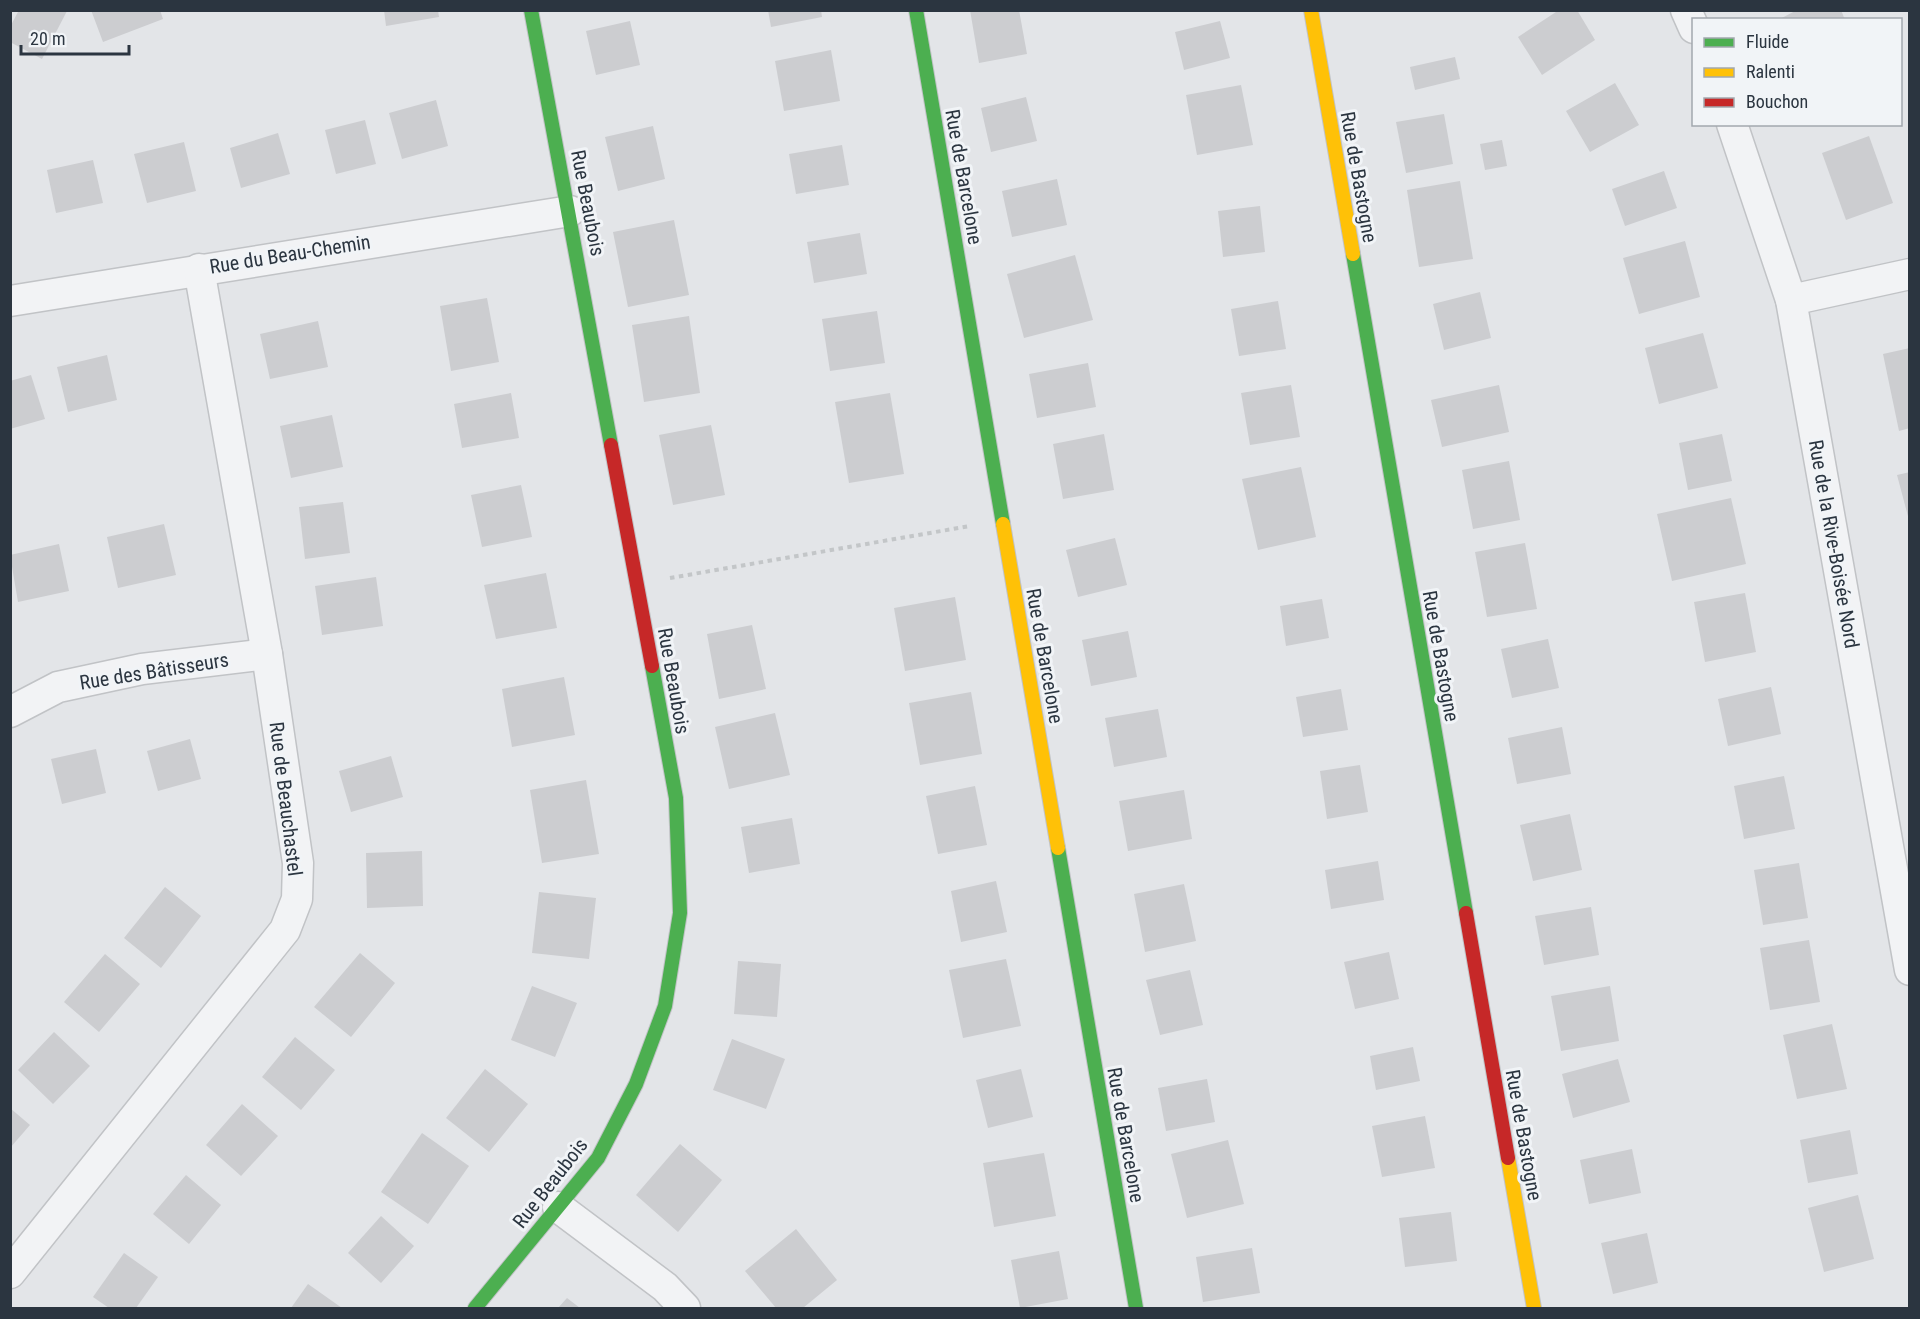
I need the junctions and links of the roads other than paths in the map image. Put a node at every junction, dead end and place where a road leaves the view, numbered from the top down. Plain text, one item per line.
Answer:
1 (531, 10) edge
2 (916, 10) edge
3 (1311, 10) edge
4 (1733, 126) edge
5 (570, 211) junction
6 (199, 269) junction
7 (1910, 274) edge
8 (1791, 300) junction
9 (10, 301) edge
10 (267, 654) junction
11 (10, 712) edge
12 (1910, 970) edge
13 (558, 1208) junction
14 (10, 1273) edge
15 (475, 1308) edge
16 (685, 1308) edge
17 (1136, 1308) edge
18 (1534, 1308) edge

1 - 5 street, Rue Beaubois
2 - 17 street, Rue de Barcelone
3 - 18 street, Rue de Bastogne
4 - 8 street, Rue de la Rive-Boisée Nord
5 - 6 street, Rue du Beau-Chemin
5 - 13 street, Rue Beaubois
6 - 9 street, Rue du Beau-Chemin
6 - 10 street, Rue de Beauchastel
7 - 8 street
8 - 12 street, Rue de la Rive-Boisée Nord
10 - 11 street, Rue des Bâtisseurs
10 - 14 street, Rue de Beauchastel
13 - 15 street, Rue Beaubois
13 - 16 street

